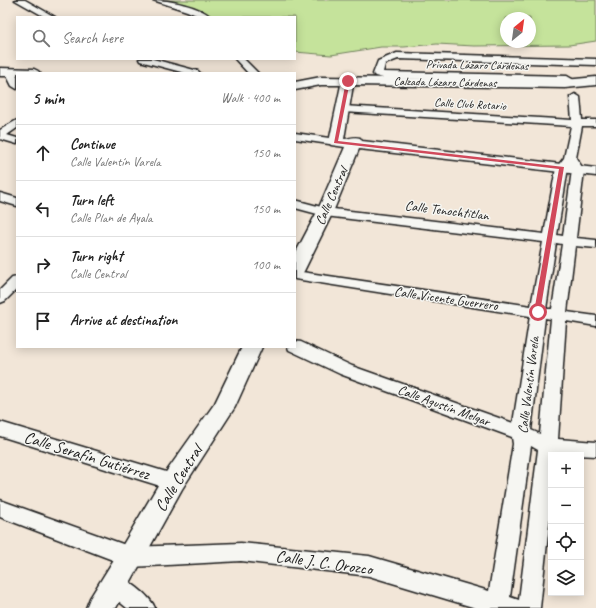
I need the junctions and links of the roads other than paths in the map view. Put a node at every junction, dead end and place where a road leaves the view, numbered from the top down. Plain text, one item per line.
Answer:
1 (20, 0) edge
2 (157, 0) edge
3 (49, 16) edge
4 (205, 16) edge
5 (147, 60) edge
6 (240, 60) edge
7 (596, 62) edge
8 (5, 72) edge
9 (16, 72) edge
10 (191, 72) edge
11 (252, 72) edge
12 (348, 81) junction
13 (596, 81) edge
14 (574, 83) junction
15 (16, 85) edge
16 (296, 86) edge
17 (575, 97) dead end
18 (343, 109) junction
19 (596, 122) edge
20 (578, 123) junction
21 (16, 124) edge
22 (0, 135) edge
23 (296, 136) edge
24 (336, 140) junction
25 (16, 141) edge
26 (354, 143) junction
27 (570, 165) junction
28 (596, 166) edge
29 (596, 172) edge
30 (0, 197) edge
31 (16, 202) edge
32 (296, 204) edge
33 (325, 212) junction
34 (551, 238) junction
35 (570, 241) junction
36 (596, 244) edge
37 (296, 270) edge
38 (296, 276) edge
39 (538, 312) junction
40 (559, 315) junction
41 (596, 321) edge
42 (296, 346) edge
43 (252, 348) edge
44 (0, 429) edge
45 (521, 433) junction
46 (548, 446) junction
47 (596, 449) edge
48 (173, 482) junction
49 (0, 508) edge
50 (131, 557) junction
51 (114, 584) junction
52 (502, 607) edge
53 (100, 608) edge
54 (144, 608) edge
55 (529, 608) edge

1 - 3 street
2 - 4 street
5 - 10 street
6 - 11 street
7 - 14 street, Privada Lázaro Cárdenas
8 - 9 street
8 - 15 street
12 - 14 street, Calzada Lázaro Cárdenas
12 - 16 street, Calzada Lázaro Cárdenas
12 - 18 street
13 - 14 street, Calzada Lázaro Cárdenas
17 - 20 street
18 - 20 street, Calle Club Rotario
18 - 24 street
19 - 20 street, Calle Club Rotario
20 - 27 street
21 - 22 street
22 - 25 street
23 - 24 street
24 - 26 street
26 - 27 street
26 - 33 street, Calle Central
27 - 28 street
27 - 29 street
27 - 34 street, Calle Valentín Varela
27 - 35 street, Calle Valentín Varela
30 - 31 street
32 - 33 street, Calle Tenochtitlan
33 - 34 street, Calle Tenochtitlan
33 - 37 street, Calle Central
34 - 35 street, Calle Tenochtitlan
34 - 39 street, Calle Valentín Varela
35 - 36 street, Calle Tenochtitlan
35 - 40 street, Calle Valentín Varela
38 - 39 street, Calle Vicente Guerrero
39 - 40 street, Calle Vicente Guerrero
39 - 45 street, Calle Valentín Varela
40 - 41 street, Calle Vicente Guerrero
40 - 46 street, Calle Valentín Varela
42 - 45 street, Calle Agustín Melgar
43 - 48 street, Calle Central
44 - 48 street, Calle Serafín Gutiérrez
45 - 46 street, Calle Agustín Melgar
45 - 52 street, Calle Valentín Varela
46 - 47 street, Calle Agustín Melgar
46 - 55 street, Calle Valentín Varela
48 - 50 street, Calle Central
49 - 50 street
50 - 51 street, Calle Central
50 - 52 street, Calle J. C. Orozco
51 - 53 street, Calle Central
51 - 54 street

